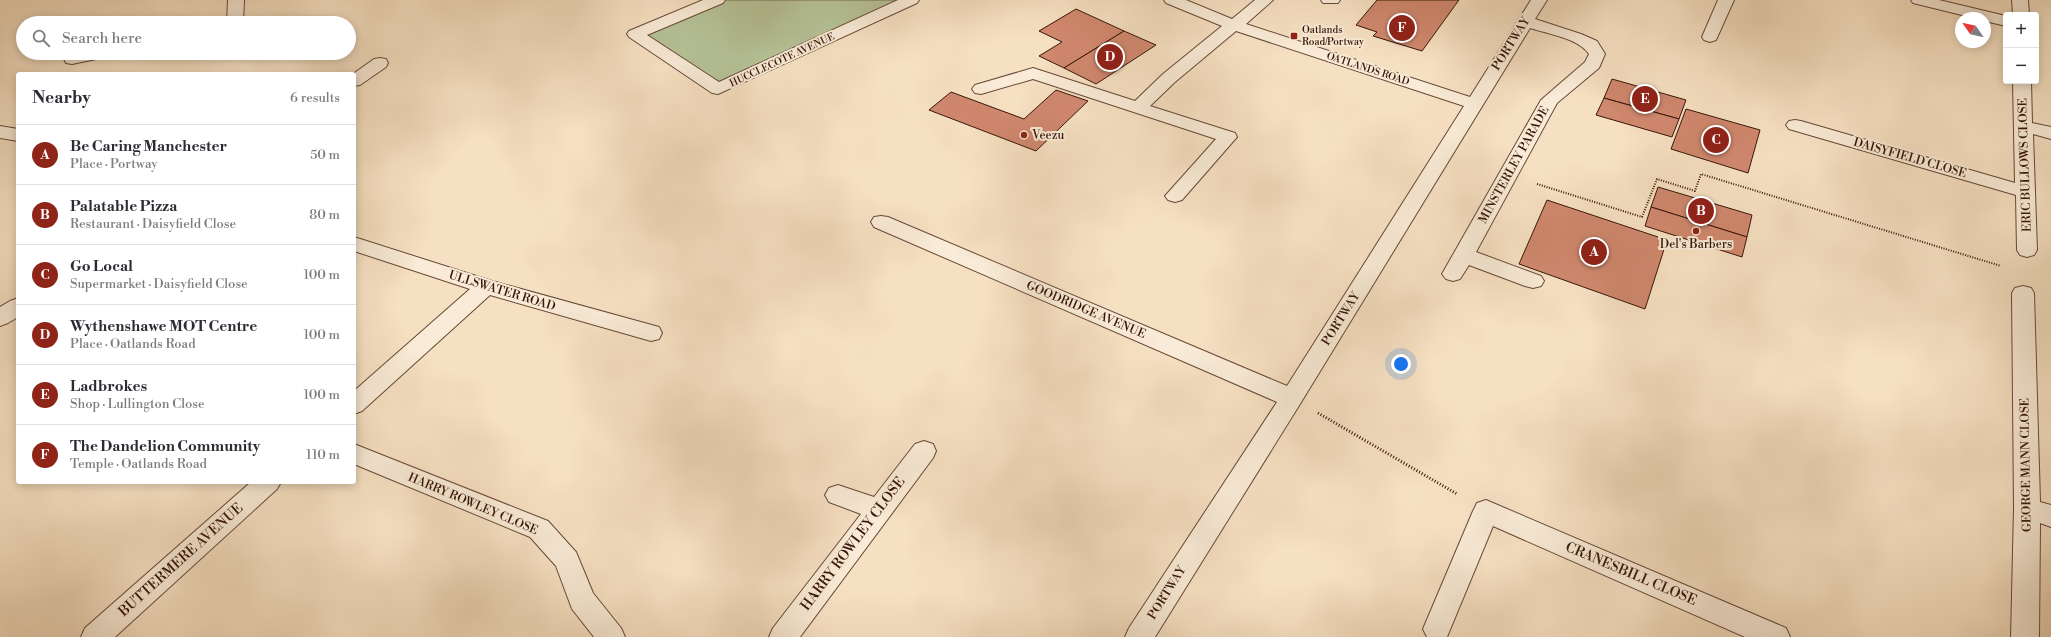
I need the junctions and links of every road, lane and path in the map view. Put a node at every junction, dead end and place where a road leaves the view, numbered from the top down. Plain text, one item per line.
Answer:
1 (236, 0) edge
2 (717, 0) edge
3 (1172, 0) edge
4 (1265, 0) edge
5 (1329, 0) edge
6 (1332, 0) edge
7 (1539, 0) edge
8 (1726, 0) edge
9 (1920, 0) edge
10 (2020, 0) edge
11 (907, 1) edge
12 (2021, 12) edge
13 (236, 16) edge
14 (2003, 20) edge
15 (1525, 21) junction
16 (1233, 25) junction
17 (1710, 37) dead end
18 (380, 63) dead end
19 (356, 80) edge
20 (2022, 84) edge
21 (981, 89) dead end
22 (1475, 104) junction
23 (1138, 108) junction
24 (1795, 125) dead end
25 (2024, 126) junction
26 (0, 132) edge
27 (2051, 133) edge
28 (16, 135) edge
29 (1533, 183) dead end
30 (2026, 192) junction
31 (1175, 196) dead end
32 (881, 222) dead end
33 (356, 245) edge
34 (2027, 250) dead end
35 (1464, 255) junction
36 (2002, 267) dead end
37 (1453, 274) dead end
38 (1533, 281) dead end
39 (486, 287) junction
40 (2023, 293) dead end
41 (16, 307) edge
42 (0, 318) edge
43 (651, 333) dead end
44 (1292, 398) junction
45 (356, 403) edge
46 (924, 451) dead end
47 (356, 455) edge
48 (266, 484) edge
49 (838, 495) dead end
50 (2027, 508) junction
51 (879, 510) junction
52 (1486, 511) junction
53 (2051, 516) edge
54 (1437, 629) dead end
55 (95, 637) edge
56 (611, 637) edge
57 (783, 637) edge
58 (1139, 637) edge
59 (1776, 637) edge
60 (2025, 637) edge

1 - 13 street
2 - 11 street, HUCCLECOTE AVENUE
3 - 16 street, OATLANDS ROAD
4 - 16 street
5 - 6 street
7 - 15 street, PORTWAY
8 - 17 street
9 - 14 street
10 - 12 street
15 - 22 street, PORTWAY
15 - 35 street, MINSTERLEY PARADE
16 - 22 street, OATLANDS ROAD
16 - 23 street
18 - 19 street
20 - 25 street, ERIC BULLOWS CLOSE
21 - 23 street
22 - 44 street, PORTWAY
23 - 31 street
24 - 30 street, DAISYFIELD CLOSE
25 - 27 street
25 - 30 street, ERIC BULLOWS CLOSE
26 - 28 street
29 - 36 path
30 - 34 street, ERIC BULLOWS CLOSE
32 - 44 street, GOODRIDGE AVENUE
33 - 39 street, ULLSWATER ROAD
35 - 37 street, MINSTERLEY PARADE
35 - 38 street
39 - 43 street, ULLSWATER ROAD
39 - 45 street
40 - 50 street, GEORGE MANN CLOSE
41 - 42 street
44 - 52 path
44 - 58 street, PORTWAY
46 - 51 street, HARRY ROWLEY CLOSE
47 - 56 street, HARRY ROWLEY CLOSE
48 - 55 street, BUTTERMERE AVENUE
49 - 51 street
50 - 53 street
50 - 60 street, GEORGE MANN CLOSE
51 - 57 street, HARRY ROWLEY CLOSE
52 - 54 street
52 - 59 street, CRANESBILL CLOSE

